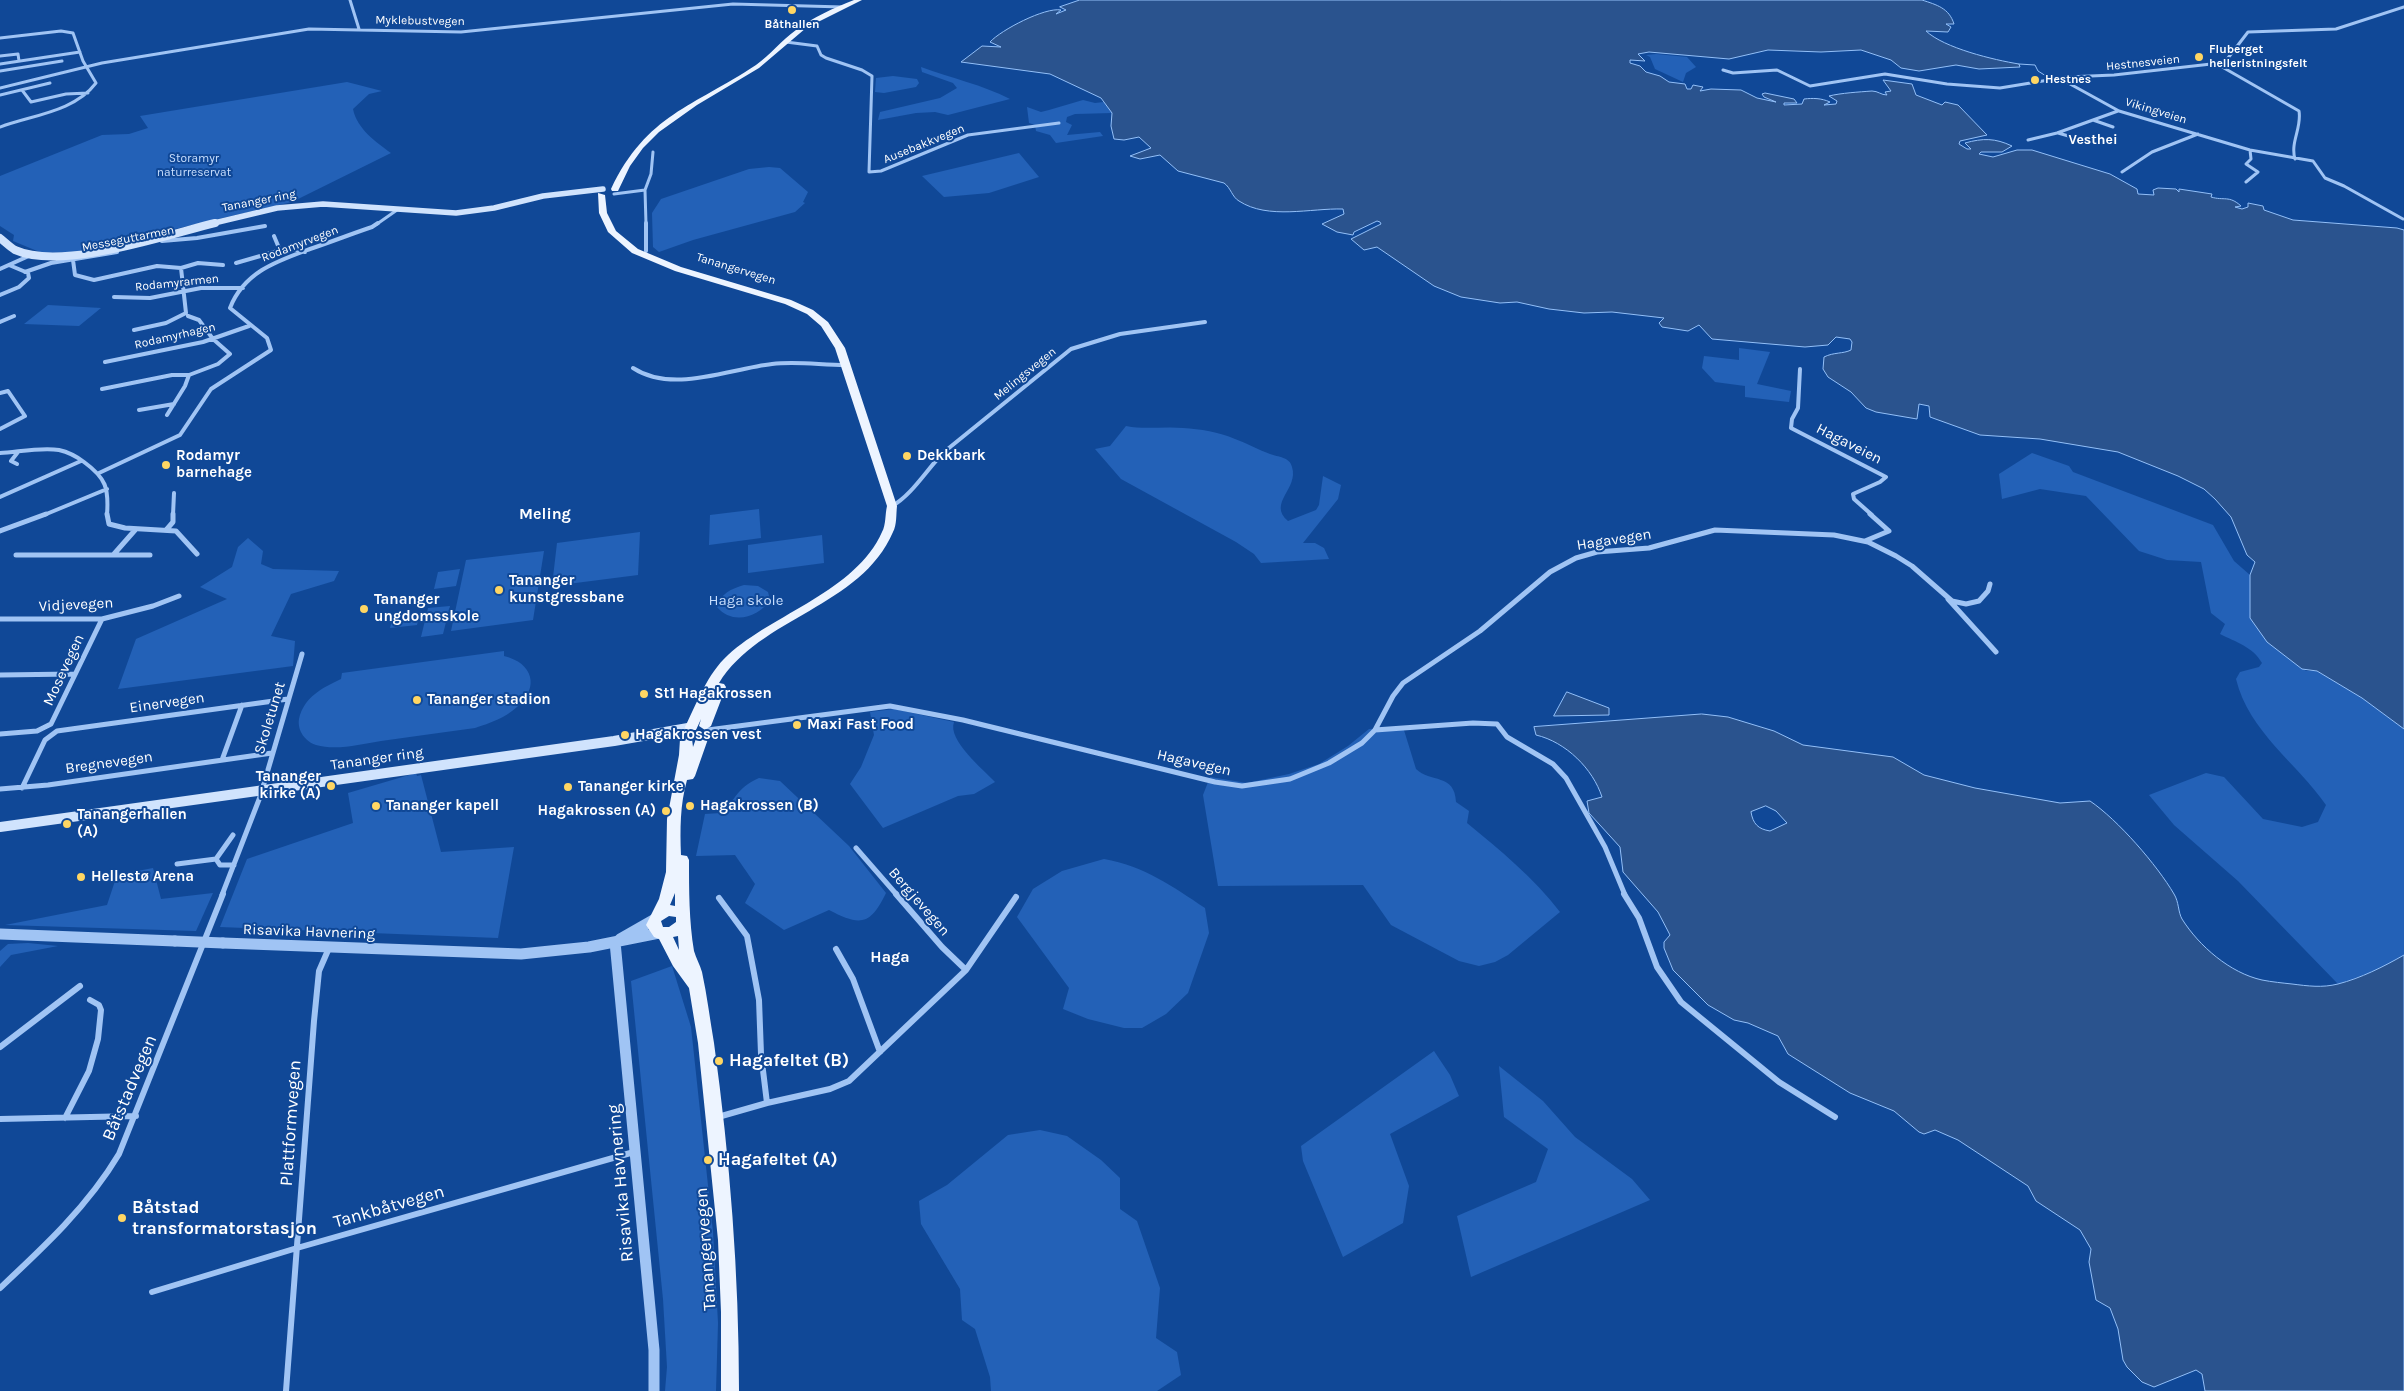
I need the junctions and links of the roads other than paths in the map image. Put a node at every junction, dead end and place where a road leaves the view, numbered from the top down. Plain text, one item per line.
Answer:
1 (350, 0) edge
2 (858, 0) edge
3 (843, 7) junction
4 (2404, 7) edge
5 (359, 29) junction
6 (0, 38) edge
7 (786, 42) junction
8 (79, 50) junction
9 (0, 56) edge
10 (27, 60) junction
11 (19, 61) junction
12 (62, 61) dead end
13 (0, 64) edge
14 (2216, 64) junction
15 (24, 67) junction
16 (87, 67) junction
17 (1722, 70) dead end
18 (0, 72) edge
19 (2061, 78) junction
20 (50, 83) dead end
21 (0, 88) edge
22 (22, 90) junction
23 (89, 93) junction
24 (0, 94) edge
25 (2118, 110) junction
26 (2092, 120) junction
27 (1059, 123) dead end
28 (0, 126) edge
29 (2113, 127) dead end
30 (2058, 133) junction
31 (2198, 134) junction
32 (2028, 140) dead end
33 (2079, 140) dead end
34 (2250, 150) junction
35 (653, 152) dead end
36 (2295, 159) junction
37 (2122, 172) dead end
38 (2246, 182) dead end
39 (645, 190) junction
40 (608, 192) junction
41 (397, 210) junction
42 (2404, 219) edge
43 (265, 226) dead end
44 (274, 236) dead end
45 (0, 238) edge
46 (279, 248) junction
47 (646, 251) dead end
48 (304, 252) junction
49 (31, 254) junction
50 (73, 260) junction
51 (236, 263) dead end
52 (9, 265) junction
53 (223, 265) dead end
54 (181, 268) junction
55 (0, 269) edge
56 (25, 272) junction
57 (242, 288) junction
58 (185, 292) junction
59 (0, 295) edge
60 (114, 297) dead end
61 (14, 316) dead end
62 (188, 316) dead end
63 (0, 322) edge
64 (1205, 322) dead end
65 (249, 326) junction
66 (134, 330) dead end
67 (213, 340) junction
68 (105, 362) dead end
69 (845, 365) junction
70 (633, 368) dead end
71 (1800, 369) dead end
72 (189, 375) junction
73 (129, 383) junction
74 (102, 388) dead end
75 (127, 389) dead end
76 (0, 392) edge
77 (174, 404) junction
78 (139, 410) dead end
79 (168, 415) dead end
80 (0, 429) edge
81 (18, 452) junction
82 (0, 453) edge
83 (81, 461) junction
84 (17, 464) dead end
85 (99, 473) junction
86 (107, 489) junction
87 (174, 493) dead end
88 (0, 497) edge
89 (892, 506) junction
90 (136, 529) junction
91 (167, 529) junction
92 (0, 531) edge
93 (1864, 541) junction
94 (16, 554) dead end
95 (114, 554) junction
96 (196, 554) dead end
97 (150, 555) dead end
98 (1990, 584) dead end
99 (179, 596) dead end
100 (1948, 598) junction
101 (0, 619) edge
102 (102, 619) junction
103 (783, 624) junction
104 (1996, 652) dead end
105 (302, 654) dead end
106 (74, 674) junction
107 (0, 675) edge
108 (288, 699) junction
109 (242, 705) junction
110 (1374, 730) junction
111 (705, 732) junction
112 (687, 733) junction
113 (0, 734) edge
114 (272, 753) junction
115 (222, 760) junction
116 (22, 788) junction
117 (0, 789) edge
118 (262, 790) junction
119 (0, 828) edge
120 (233, 836) dead end
121 (856, 848) dead end
122 (216, 859) junction
123 (177, 864) dead end
124 (234, 865) junction
125 (1016, 897) dead end
126 (719, 898) dead end
127 (683, 916) junction
128 (659, 925) junction
129 (0, 934) edge
130 (615, 942) junction
131 (329, 948) junction
132 (836, 949) dead end
133 (966, 970) junction
134 (695, 985) junction
135 (80, 986) dead end
136 (90, 1000) dead end
137 (0, 1047) edge
138 (880, 1052) junction
139 (767, 1103) junction
140 (136, 1116) junction
141 (1835, 1117) dead end
142 (65, 1118) junction
143 (715, 1118) junction
144 (0, 1119) edge
145 (635, 1152) junction
146 (297, 1248) junction
147 (0, 1288) edge
148 (152, 1292) dead end
149 (286, 1391) edge
150 (654, 1391) edge
151 (730, 1391) edge

1 - 5 street
2 - 3 main road
3 - 5 street, Myklebustvegen
3 - 7 main road
4 - 14 street
5 - 16 street, Myklebustvegen
6 - 8 street
7 - 27 street, Ausebakkvegen
7 - 40 main road
8 - 10 street
8 - 16 street
9 - 11 street
10 - 11 street
10 - 15 street
11 - 13 street
12 - 15 street
14 - 19 street, Hestnesveien
14 - 36 street
15 - 18 street
16 - 21 street, Myklebustvegen
16 - 23 street
17 - 19 street, Hestnesveien
19 - 25 street, Vikingveien
20 - 22 street
22 - 23 street
22 - 24 street
23 - 28 street
25 - 26 street
25 - 31 street, Vikingveien
26 - 29 street
26 - 30 street
30 - 32 street
30 - 33 street
31 - 34 street, Vikingveien
31 - 37 street
34 - 36 street, Vikingveien
34 - 38 street
35 - 39 street
36 - 42 street, Vikingveien
39 - 40 street
39 - 47 street
40 - 41 main road, Tananger ring
40 - 69 main road, Tanangervegen
41 - 48 street, Rodamyrvegen
41 - 49 main road, Tananger ring
43 - 50 street, Messeguttarmen
44 - 46 street
45 - 49 main road, Tananger ring
46 - 48 street
46 - 51 street
48 - 57 street, Rodamyrvegen
49 - 52 street
50 - 54 street
50 - 56 street, Messeguttarmen
52 - 55 street
52 - 56 street
53 - 54 street
54 - 58 street
56 - 59 street
57 - 58 street, Rodamyrarmen
57 - 65 street, Rodamyrvegen
58 - 60 street, Rodamyrarmen
58 - 66 street
61 - 63 street
62 - 67 street
64 - 89 street, Melingsvegen
65 - 67 street, Rodamyrhagen
65 - 85 street, Rodamyrvegen
67 - 68 street, Rodamyrhagen
67 - 72 street
69 - 70 street
69 - 89 main road, Tanangervegen
71 - 93 street, Hagaveien
72 - 73 street
72 - 77 street
73 - 74 street
73 - 75 street
76 - 80 street
77 - 78 street
77 - 79 street
81 - 82 street
81 - 83 street
81 - 84 street
83 - 85 street
83 - 88 street
85 - 86 street
86 - 90 street
86 - 92 street
87 - 91 street
89 - 103 main road, Tanangervegen
90 - 91 street
90 - 95 street
91 - 96 street
93 - 100 street
93 - 110 street, Hagavegen
94 - 95 street
95 - 97 street
98 - 100 street
99 - 102 street, Vidjevegen
100 - 104 street
101 - 102 street, Vidjevegen
102 - 106 street, Mosevegen
103 - 111 main road, Tanangervegen
103 - 112 main road, Tanangervegen
105 - 108 street, Skoletunet
106 - 107 street
106 - 113 street, Mosevegen
108 - 109 street, Einervegen
108 - 114 street, Skoletunet
109 - 115 street
109 - 116 street, Einervegen
110 - 111 street, Hagavegen
110 - 141 street
111 - 112 main road
111 - 127 main road, Tanangervegen
112 - 118 main road, Tananger ring
112 - 128 main road, Tanangervegen
114 - 115 street, Bregnevegen
114 - 118 street, Skoletunet
115 - 116 street, Bregnevegen
116 - 117 street, Bregnevegen
118 - 119 main road, Tananger ring
118 - 124 street, Båtstadvegen
120 - 122 street
121 - 133 street, Bergjevegen
122 - 123 street
122 - 124 street
124 - 140 street, Båtstadvegen
125 - 133 street
126 - 139 street
127 - 128 main road
127 - 128 main road
127 - 134 main road, Tanangervegen
128 - 130 street, Risavika Havnering
128 - 134 main road, Tanangervegen
129 - 131 street, Risavika Havnering, bridge
130 - 131 street, Risavika Havnering
130 - 145 street, Risavika Havnering
131 - 146 street, Plattformvegen
132 - 138 street
133 - 138 street
134 - 143 main road, Tanangervegen
135 - 137 street
136 - 142 street
138 - 139 street
139 - 143 street
140 - 142 street
140 - 147 street, Båtstadvegen
142 - 144 street
143 - 151 main road, Tanangervegen
145 - 146 street, Tankbåtvegen
145 - 150 street, Risavika Havnering
146 - 148 street, Tankbåtvegen
146 - 149 street, Plattformvegen

